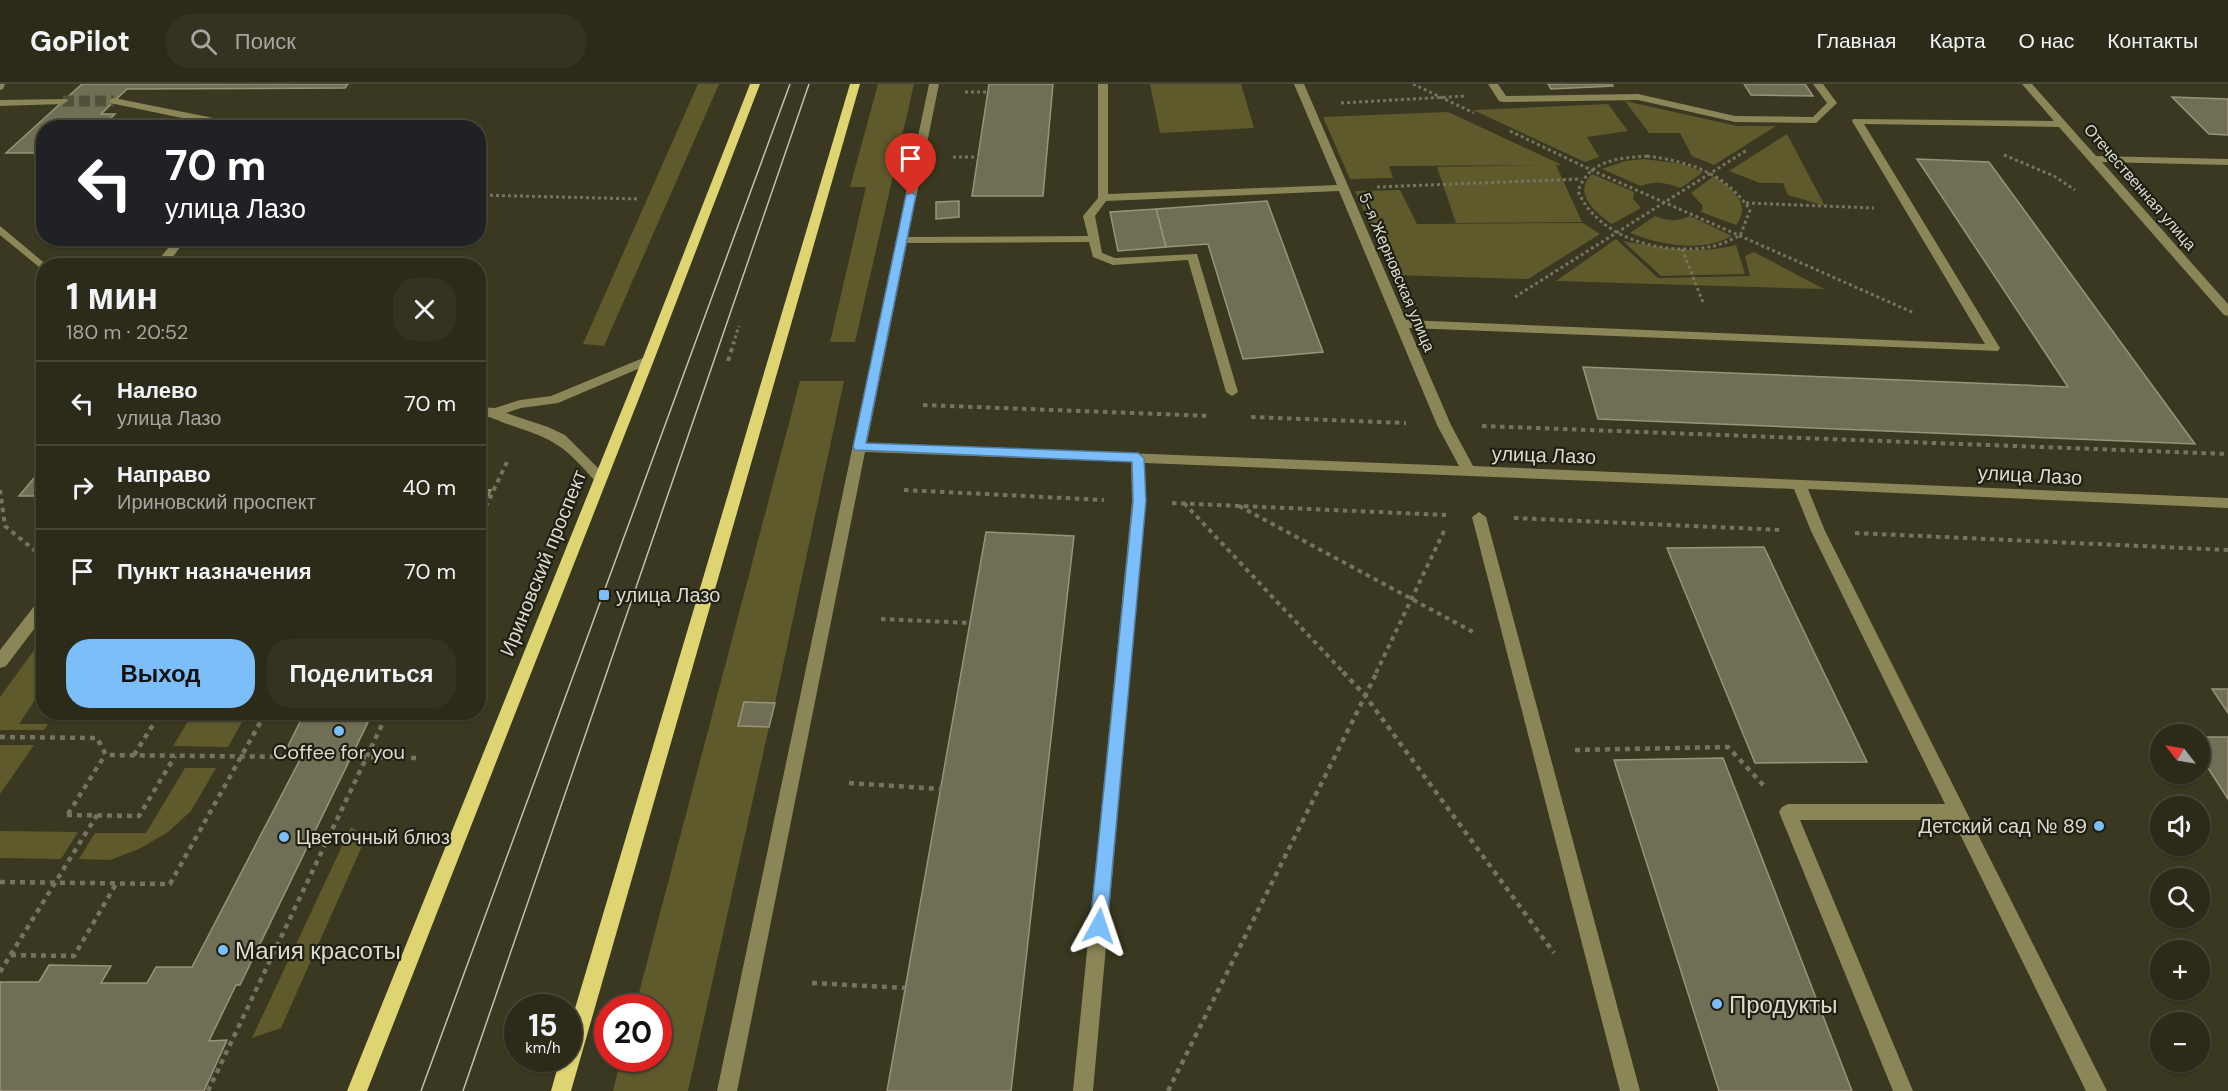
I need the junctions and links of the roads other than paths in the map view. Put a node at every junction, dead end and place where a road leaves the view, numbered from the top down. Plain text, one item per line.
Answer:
1 (755, 84) edge
2 (855, 84) edge
3 (934, 84) edge
4 (1103, 84) edge
5 (1299, 84) edge
6 (1493, 84) edge
7 (1818, 84) edge
8 (2027, 84) edge
9 (63, 101) tunnel mouth
10 (114, 101) tunnel mouth
11 (0, 103) edge
12 (208, 120) edge
13 (2062, 124) junction
14 (2093, 159) junction
15 (2228, 162) edge
16 (1343, 188) junction
17 (1103, 198) junction
18 (0, 229) edge
19 (1094, 239) junction
20 (902, 240) junction
21 (176, 246) edge
22 (166, 258) edge
23 (36, 261) edge
24 (2228, 312) edge
25 (1401, 324) junction
26 (648, 360) junction
27 (1232, 392) dead end
28 (486, 411) edge
29 (495, 412) junction
30 (859, 447) junction
31 (1138, 458) junction
32 (1469, 472) junction
33 (600, 478) junction
34 (1799, 484) junction
35 (2228, 503) edge
36 (1479, 517) road end
37 (36, 615) edge
38 (0, 662) edge
39 (1958, 812) junction
40 (357, 1091) edge
41 (561, 1091) edge
42 (727, 1091) edge
43 (1083, 1091) edge
44 (1630, 1091) edge
45 (1903, 1091) edge
46 (2097, 1091) edge

1 - 26 main road, Ириновский проспект
2 - 41 main road
3 - 20 street
4 - 17 street
5 - 16 street, 5-я Жерновская улица
6 - 7 street
8 - 13 street, Отечественная улица
9 - 11 street
10 - 12 street
13 - 14 street, Отечественная улица
13 - 25 street
14 - 15 street
14 - 24 street, Отечественная улица
16 - 17 street
16 - 25 street, 5-я Жерновская улица
17 - 19 street
18 - 23 street
19 - 20 street
19 - 27 street
20 - 30 street
21 - 22 street
25 - 32 street, 5-я Жерновская улица
26 - 29 street
26 - 33 main road, Ириновский проспект
28 - 29 street
29 - 33 street
30 - 31 street, улица Лазо
30 - 42 street
31 - 32 street, улица Лазо
31 - 43 street
32 - 34 street, улица Лазо
33 - 40 main road, Ириновский проспект
34 - 35 street, улица Лазо
34 - 39 street
36 - 44 street
37 - 38 street
39 - 45 street
39 - 46 street

